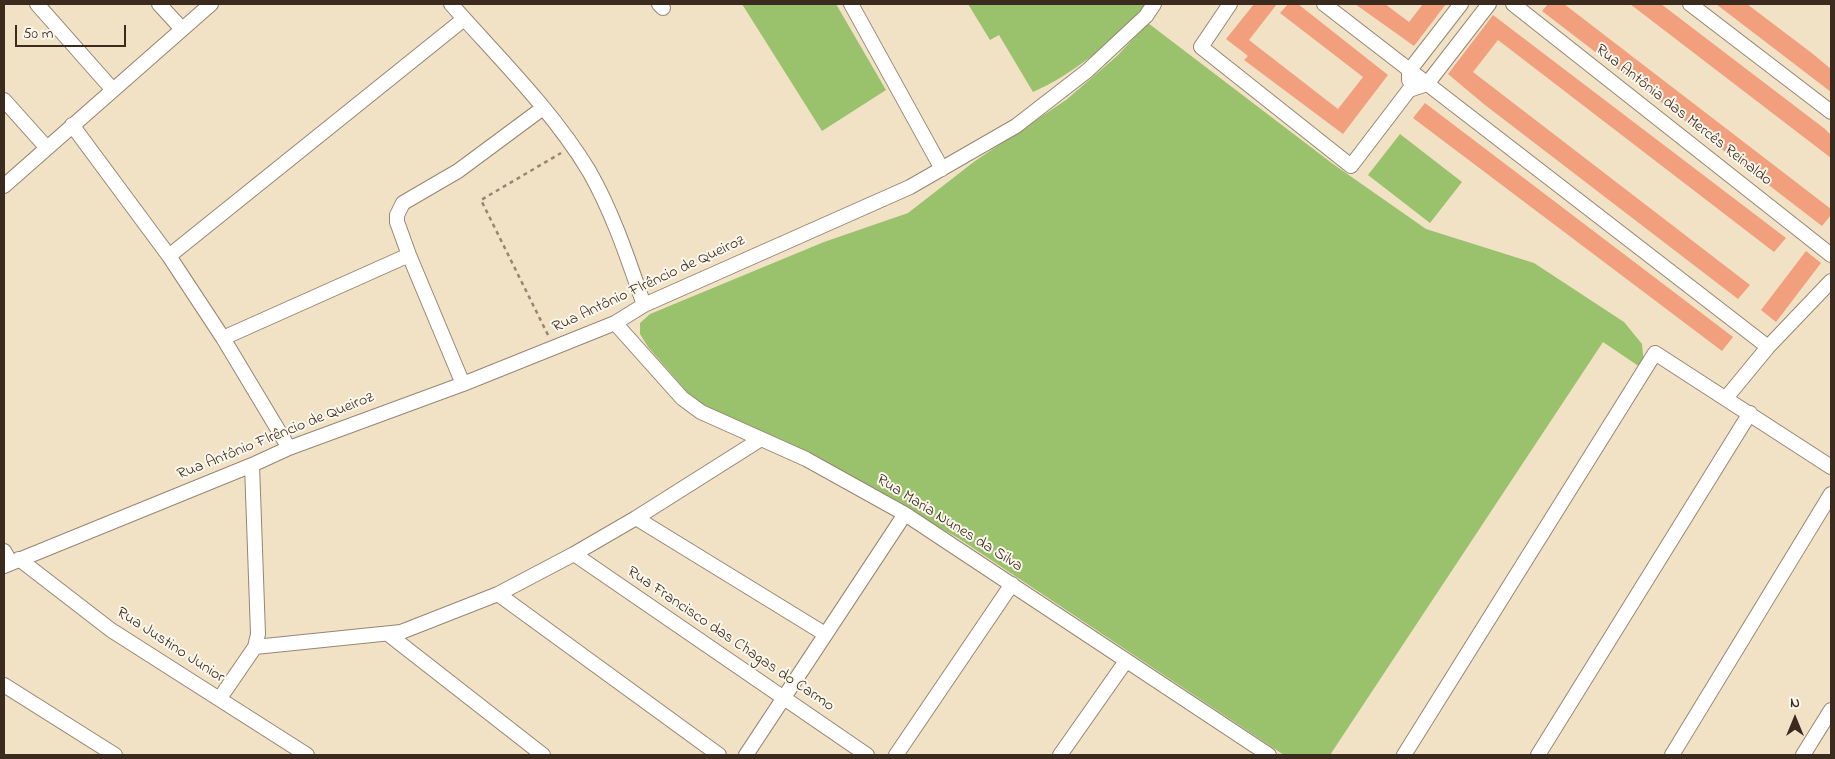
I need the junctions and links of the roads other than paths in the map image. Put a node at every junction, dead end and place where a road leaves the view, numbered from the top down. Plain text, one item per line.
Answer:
1 (37, 4) edge
2 (159, 4) edge
3 (211, 4) edge
4 (451, 4) edge
5 (850, 4) edge
6 (1154, 4) edge
7 (1230, 4) edge
8 (1324, 4) edge
9 (1461, 4) edge
10 (1489, 4) edge
11 (1513, 4) edge
12 (1690, 4) edge
13 (464, 19) junction
14 (182, 29) junction
15 (1409, 70) junction
16 (1426, 84) junction
17 (113, 90) junction
18 (1410, 90) junction
19 (4, 100) edge
20 (543, 108) junction
21 (1831, 112) edge
22 (72, 125) junction
23 (47, 148) junction
24 (942, 169) junction
25 (4, 186) edge
26 (409, 255) junction
27 (1831, 255) edge
28 (169, 256) junction
29 (1831, 281) edge
30 (644, 304) junction
31 (616, 323) junction
32 (223, 338) junction
33 (1768, 347) junction
34 (463, 384) junction
35 (1726, 398) junction
36 (1750, 414) junction
37 (761, 440) junction
38 (289, 448) junction
39 (252, 465) junction
40 (1831, 467) edge
41 (1831, 494) edge
42 (905, 514) junction
43 (636, 518) junction
44 (4, 551) edge
45 (574, 554) junction
46 (11, 563) edge
47 (1012, 584) junction
48 (498, 594) junction
49 (388, 634) junction
50 (825, 634) junction
51 (255, 647) junction
52 (1126, 661) junction
53 (4, 685) edge
54 (783, 696) junction
55 (220, 698) junction
56 (1831, 710) edge
57 (1252, 750) edge
58 (115, 755) edge
59 (307, 755) edge
60 (543, 755) edge
61 (719, 755) edge
62 (746, 755) edge
63 (867, 755) edge
64 (896, 755) edge
65 (1060, 755) edge
66 (1269, 755) edge
67 (1404, 755) edge
68 (1538, 755) edge
69 (1672, 755) edge
70 (1802, 755) edge

1 - 17 street
2 - 14 street
3 - 14 street
4 - 13 street
5 - 24 street
6 - 24 street, Rua Antônio Flrêncio de Queiroz
7 - 18 street
8 - 15 street
9 - 15 street
10 - 16 street
11 - 27 street, Rua Antônia das Mercês Reinaldo
12 - 21 street
13 - 20 street
13 - 28 street
14 - 17 street
15 - 16 street
15 - 18 street
16 - 18 street
16 - 33 street
17 - 22 street
19 - 23 street
20 - 26 street
20 - 30 street
22 - 23 street
22 - 28 street
23 - 25 street
24 - 30 street, Rua Antônio Flrêncio de Queiroz
26 - 32 street
26 - 34 street
28 - 32 street
29 - 33 street
30 - 31 street, Rua Antônio Flrêncio de Queiroz
31 - 34 street, Rua Antônio Flrêncio de Queiroz
31 - 37 street, Rua Maria Nunes da Silva
32 - 38 street
33 - 35 street
34 - 38 street, Rua Antônio Flrêncio de Queiroz
35 - 36 street
35 - 67 street
36 - 40 street
36 - 68 street
37 - 42 street, Rua Maria Nunes da Silva
37 - 43 street
38 - 39 street, Rua Antônio Flrêncio de Queiroz
39 - 46 street, Rua Antônio Flrêncio de Queiroz
39 - 51 street
41 - 69 street
42 - 47 street, Rua Maria Nunes da Silva
42 - 50 street
43 - 45 street
43 - 50 street
44 - 46 street
45 - 48 street
45 - 54 street, Rua Francisco das Chagas do Carmo
46 - 55 street, Rua Justino Junior
47 - 52 street, Rua Maria Nunes da Silva
47 - 64 street
48 - 49 street
48 - 61 street
49 - 51 street
49 - 60 street
50 - 54 street
51 - 55 street
52 - 57 street, Rua Maria Nunes da Silva
52 - 65 street
53 - 58 street
54 - 62 street
54 - 63 street, Rua Francisco das Chagas do Carmo
55 - 59 street, Rua Justino Junior
56 - 70 street
57 - 66 street, Rua Maria Nunes da Silva

